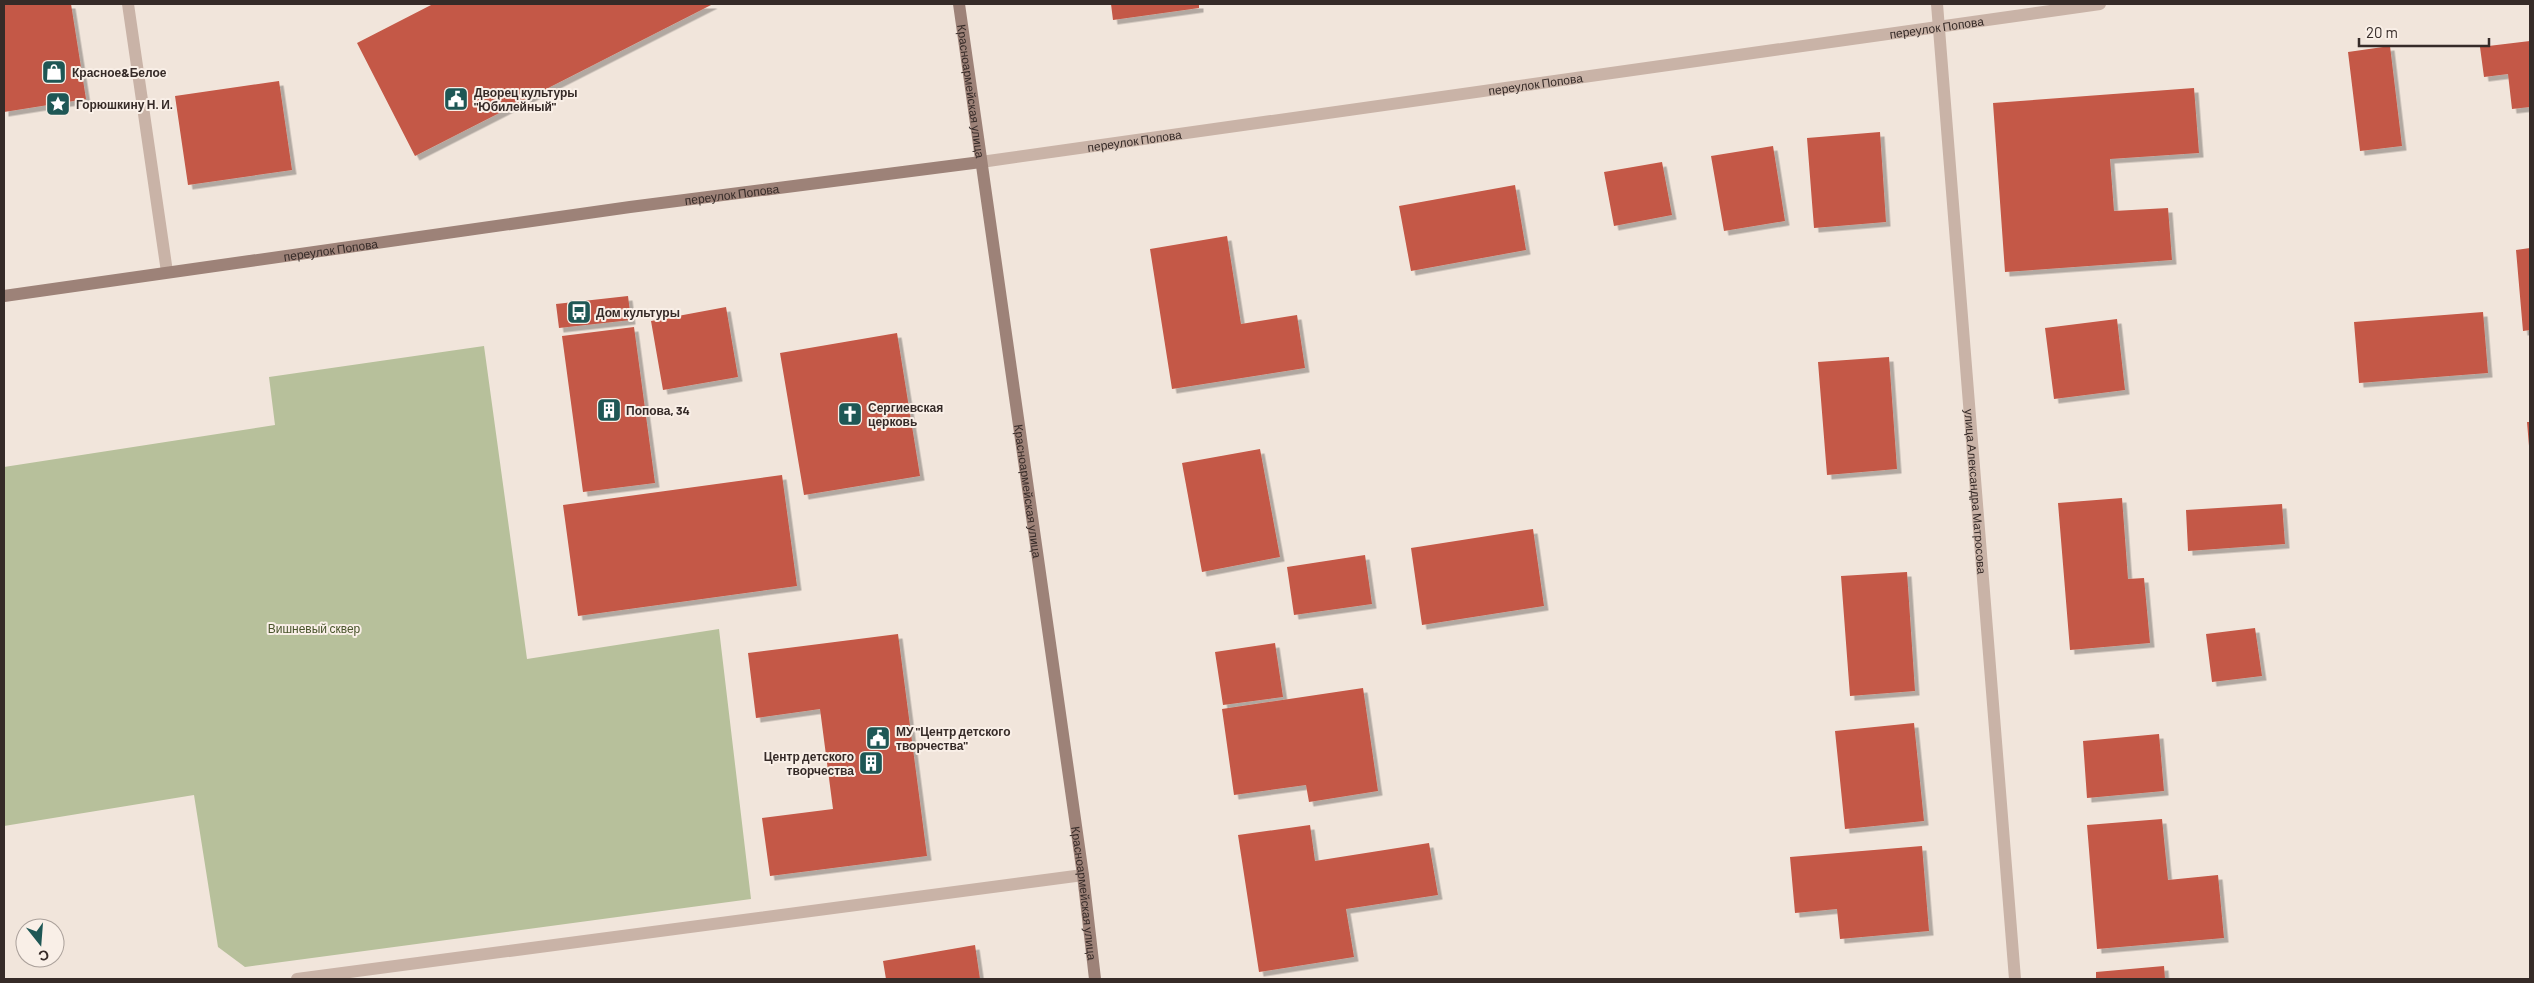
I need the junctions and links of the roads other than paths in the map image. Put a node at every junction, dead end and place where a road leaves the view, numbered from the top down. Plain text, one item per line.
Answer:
1 (128, 4) edge
2 (959, 4) edge
3 (1937, 4) edge
4 (2100, 4) edge
5 (1940, 28) junction
6 (981, 162) junction
7 (167, 272) junction
8 (4, 296) edge
9 (1083, 876) junction
10 (297, 979) edge
11 (1095, 979) edge
12 (2015, 979) edge

1 - 7 street
2 - 6 main road, Красноармейская улица
3 - 5 street, улица Александра Матросова
4 - 5 street, переулок Попова
5 - 6 street, переулок Попова
5 - 12 street, улица Александра Матросова
6 - 7 main road, переулок Попова
6 - 9 main road, Красноармейская улица
7 - 8 main road, переулок Попова
9 - 10 street
9 - 11 main road, Красноармейская улица

